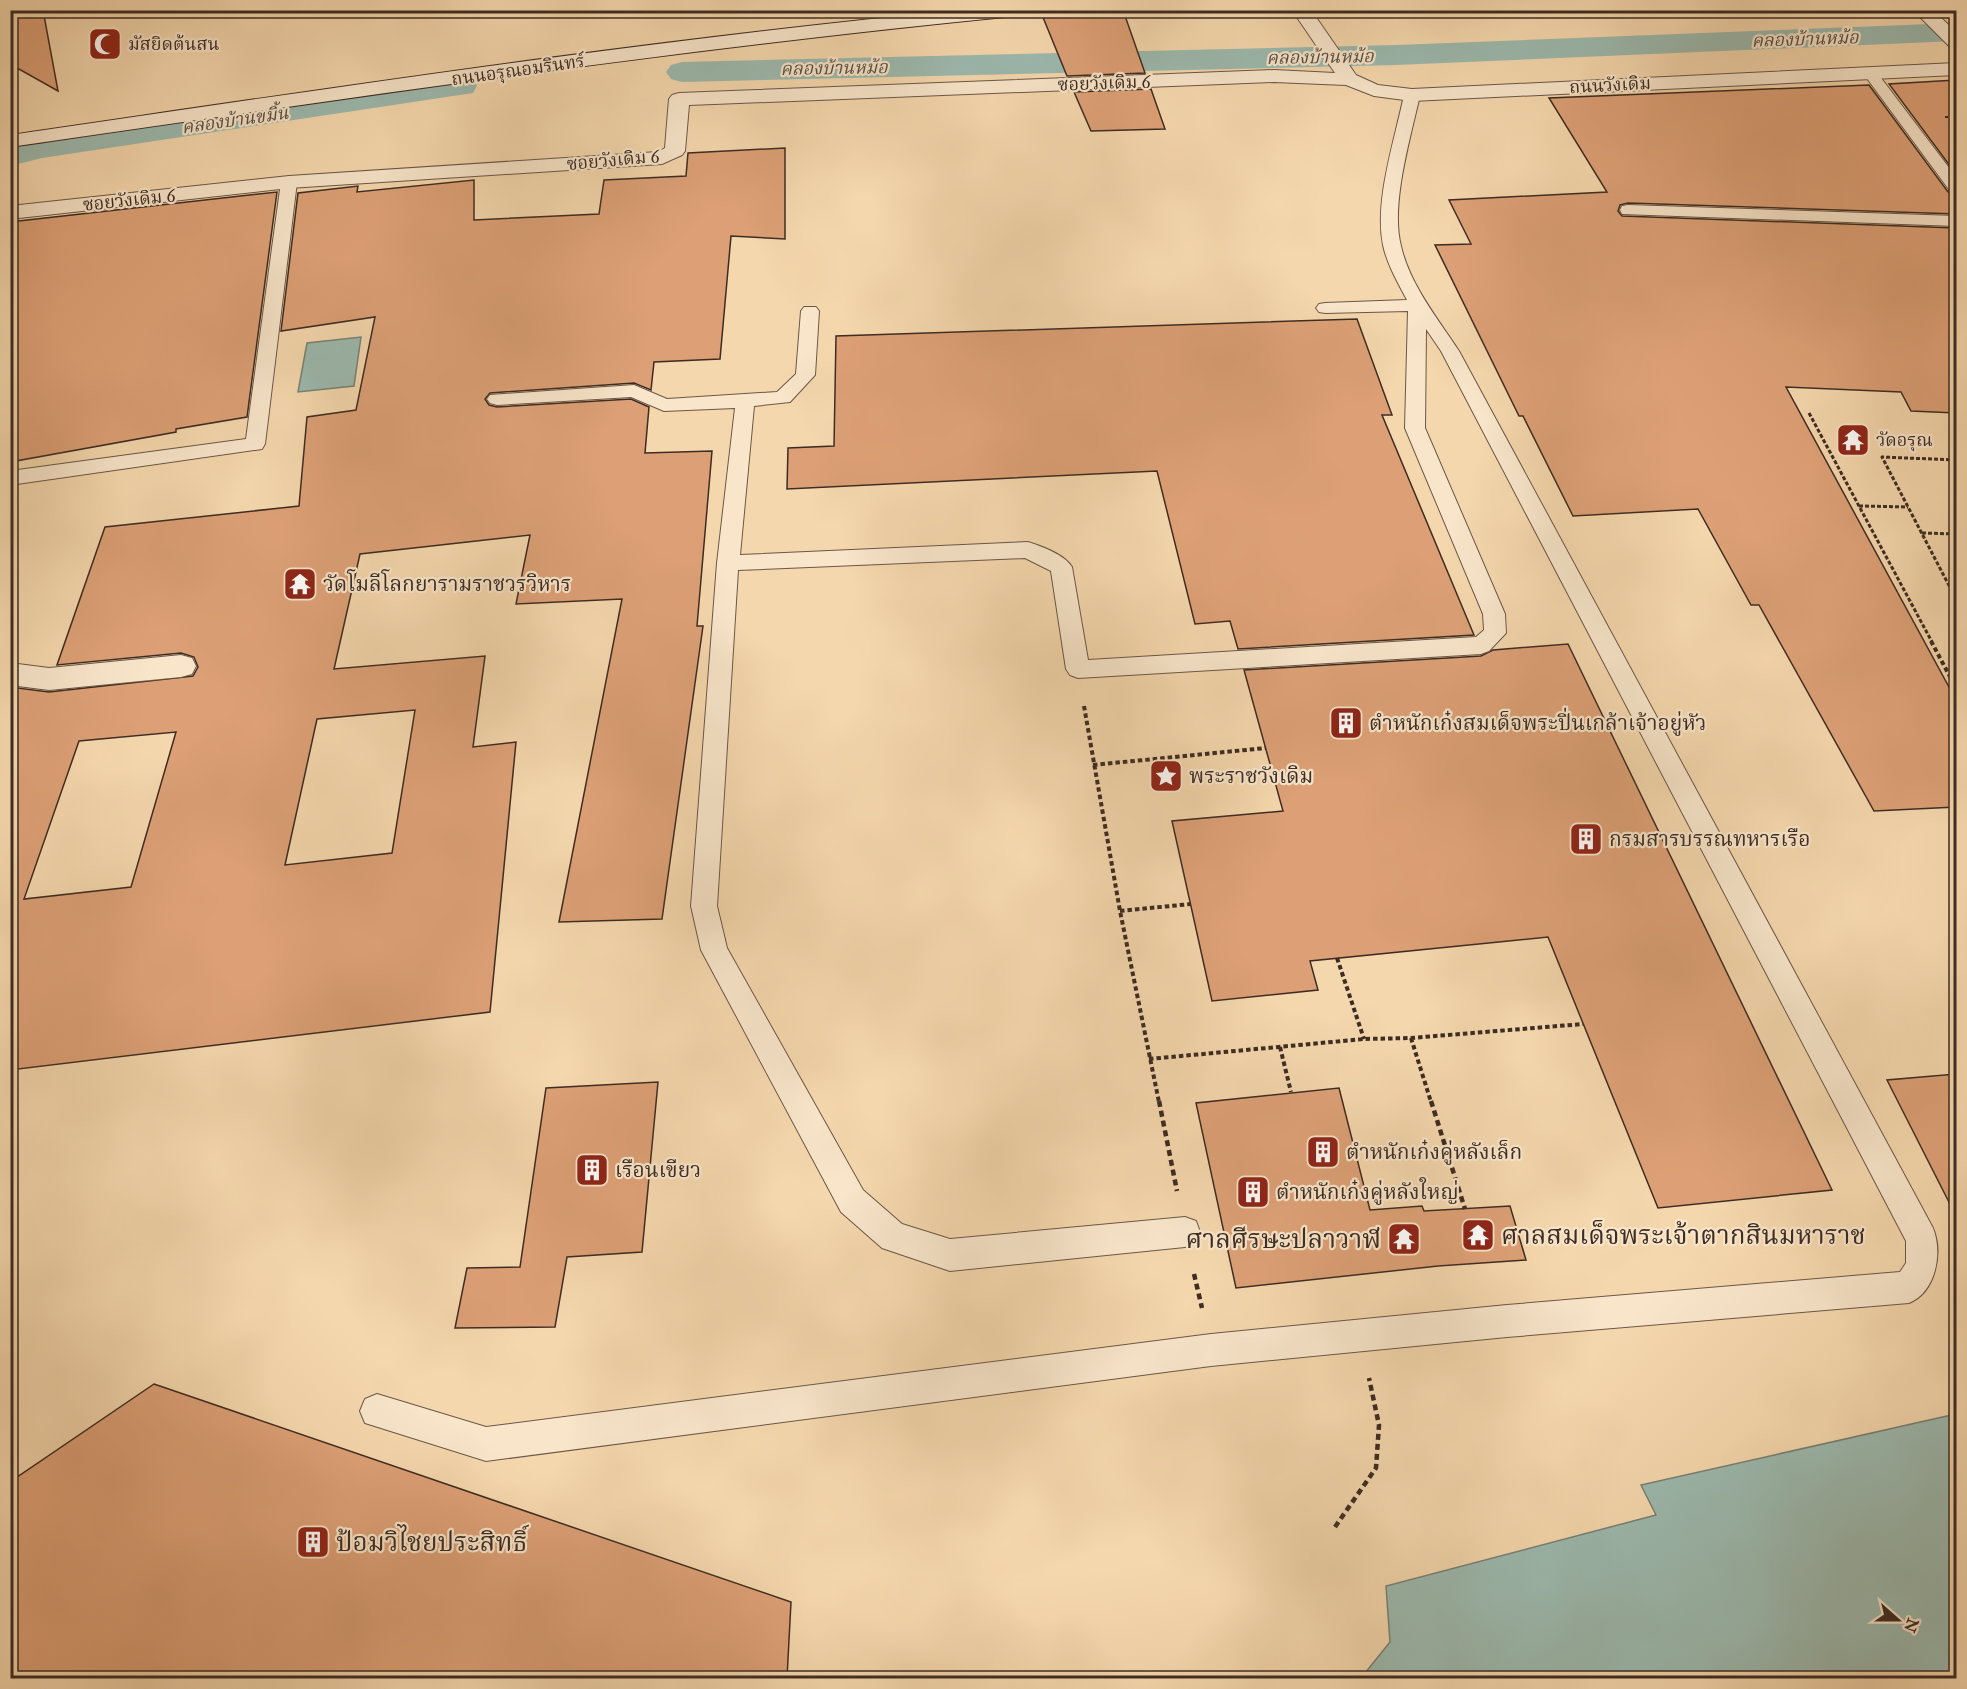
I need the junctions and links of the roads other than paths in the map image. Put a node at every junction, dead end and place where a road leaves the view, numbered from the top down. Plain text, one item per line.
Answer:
1 (1026, 10) edge
2 (1301, 10) edge
3 (1928, 16) edge
4 (914, 20) junction
5 (1955, 40) edge
6 (671, 67) dead end
7 (1956, 69) edge
8 (1343, 72) junction
9 (1870, 73) junction
10 (1412, 95) junction
11 (10, 124) edge
12 (10, 141) edge
13 (289, 182) junction
14 (1956, 188) edge
15 (1628, 210) dead end
16 (10, 213) edge
17 (1956, 221) edge
18 (1417, 305) junction
19 (1325, 308) dead end
20 (810, 311) dead end
21 (497, 399) dead end
22 (745, 401) junction
23 (10, 478) edge
24 (728, 563) junction
25 (181, 666) dead end
26 (10, 674) edge
27 (1185, 1232) road end
28 (377, 1411) dead end

1 - 4 street, ถนนอรุณอมรินทร์
2 - 8 street
3 - 5 street
4 - 6 street
4 - 11 street
4 - 12 street, ถนนอรุณอมรินทร์
7 - 9 street, ถนนวังเดิม
8 - 10 street, ถนนวังเดิม
8 - 13 street, ซอยวังเดิม 6
9 - 10 street, ถนนวังเดิม
9 - 14 lane
10 - 18 lane
13 - 16 street, ซอยวังเดิม 6
13 - 23 lane
15 - 17 lane
18 - 19 lane
18 - 24 lane
18 - 28 lane
20 - 22 lane
21 - 22 lane
22 - 24 lane
24 - 27 lane
25 - 26 street

